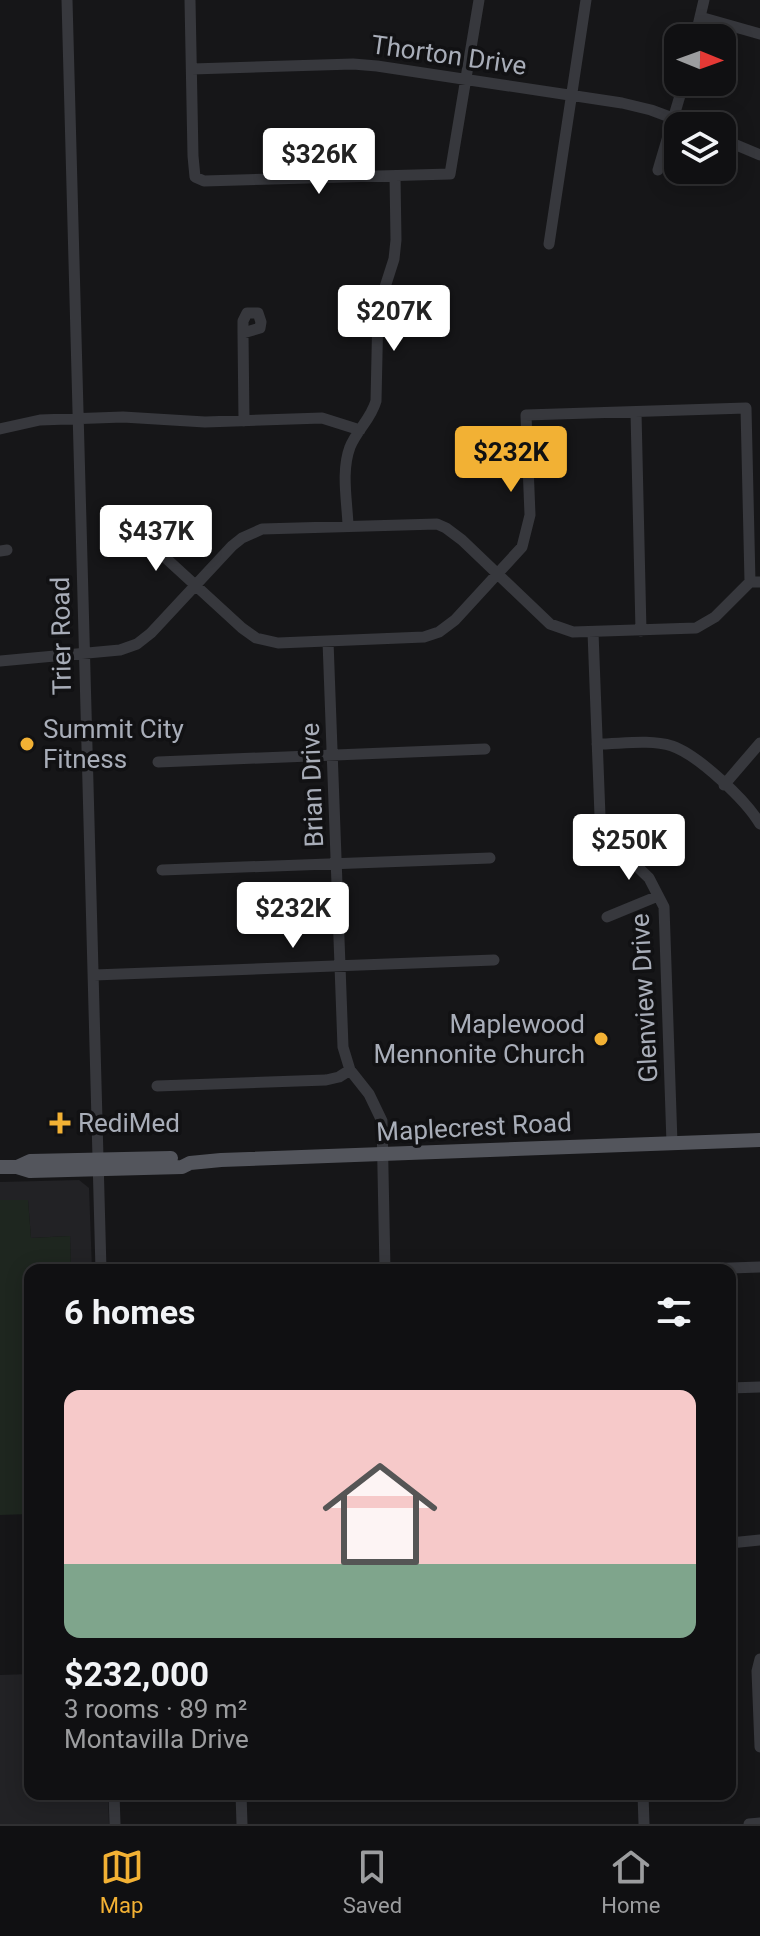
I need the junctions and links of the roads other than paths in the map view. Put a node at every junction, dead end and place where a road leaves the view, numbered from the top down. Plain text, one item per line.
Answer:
1 (67, 0) edge
2 (190, 0) edge
3 (479, 0) edge
4 (586, 0) edge
5 (704, 0) edge
6 (700, 17) junction
7 (698, 24) edge
8 (760, 34) edge
9 (192, 69) junction
10 (467, 79) junction
11 (572, 95) junction
12 (664, 115) edge
13 (736, 145) edge
14 (664, 150) edge
15 (760, 155) edge
16 (658, 170) dead end
17 (395, 176) junction
18 (549, 244) dead end
19 (243, 333) dead end
20 (636, 412) junction
21 (78, 419) junction
22 (244, 421) junction
23 (0, 429) edge
24 (360, 430) junction
25 (348, 525) junction
26 (154, 537) dead end
27 (497, 574) junction
28 (755, 582) edge
29 (195, 586) junction
30 (641, 631) junction
31 (593, 632) junction
32 (328, 641) junction
33 (83, 654) junction
34 (0, 661) edge
35 (760, 743) edge
36 (597, 744) junction
37 (485, 749) dead end
38 (332, 754) junction
39 (158, 762) dead end
40 (724, 785) junction
41 (760, 824) edge
42 (490, 858) dead end
43 (337, 863) junction
44 (162, 870) dead end
45 (658, 896) junction
46 (607, 917) dead end
47 (494, 960) dead end
48 (340, 966) junction
49 (94, 975) junction
50 (350, 1070) junction
51 (157, 1086) dead end
52 (760, 1140) edge
53 (672, 1143) junction
54 (383, 1155) junction
55 (99, 1165) junction
56 (0, 1167) edge
57 (101, 1264) edge
58 (385, 1264) edge
59 (760, 1267) edge
60 (736, 1268) edge
61 (760, 1387) edge
62 (736, 1388) edge
63 (760, 1540) edge
64 (736, 1542) edge
65 (760, 1659) edge
66 (760, 1747) edge
67 (114, 1800) edge
68 (241, 1800) edge
69 (643, 1800) edge
70 (760, 1823) edge
71 (115, 1824) edge
72 (242, 1824) edge
73 (644, 1824) edge
74 (749, 1824) edge

1 - 21 street, Trier Road
2 - 9 street
3 - 10 street
4 - 11 street
5 - 6 street
6 - 7 street
6 - 8 street
9 - 10 street, Thorton Drive
9 - 17 street
10 - 11 street, Thorton Drive
10 - 17 street
11 - 12 street, Thorton Drive
11 - 18 street
13 - 15 street
14 - 16 street
17 - 24 street
19 - 22 street
20 - 27 street
20 - 28 street
20 - 30 street
21 - 22 street
21 - 23 street
21 - 33 street, Trier Road
22 - 24 street
24 - 25 street
25 - 27 street
25 - 29 street
26 - 29 street
27 - 31 street
27 - 32 street
28 - 30 street
29 - 32 street
29 - 33 street
30 - 31 street
31 - 36 street, Glenview Drive
32 - 38 street, Brian Drive
33 - 34 street
33 - 49 street, Trier Road
35 - 40 street
36 - 40 street
36 - 45 street, Glenview Drive
37 - 38 street
38 - 39 street
38 - 43 street, Brian Drive
40 - 41 street
42 - 43 street
43 - 44 street
43 - 48 street, Brian Drive
45 - 46 street
45 - 53 street, Glenview Drive
47 - 48 street
48 - 49 street
48 - 50 street, Brian Drive
49 - 55 street, Trier Road
50 - 51 street
50 - 54 street, Brian Drive
52 - 53 main road, Maplecrest Road
53 - 54 main road, Maplecrest Road
54 - 55 main road, Maplecrest Road
54 - 58 street, Brian Drive
55 - 56 main road, Maplecrest Road
55 - 57 street, Trier Road
59 - 60 street
61 - 62 street
63 - 64 street
65 - 66 street
67 - 71 street
68 - 72 street
69 - 73 street
70 - 74 street

